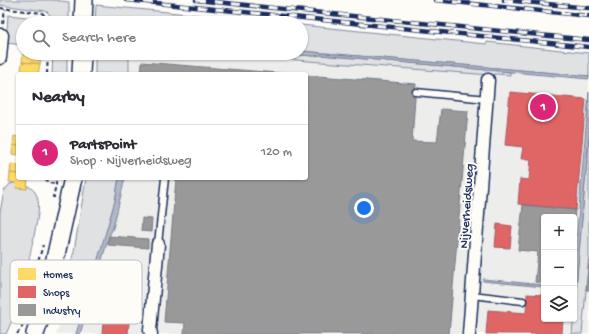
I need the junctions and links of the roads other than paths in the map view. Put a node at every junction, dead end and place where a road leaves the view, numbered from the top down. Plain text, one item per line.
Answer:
1 (84, 0) edge
2 (83, 16) edge
3 (1, 35) edge
4 (0, 58) edge
5 (82, 60) edge
6 (81, 72) edge
7 (488, 80) dead end
8 (416, 92) dead end
9 (487, 99) junction
10 (73, 180) edge
11 (165, 180) edge
12 (158, 244) joint
13 (54, 260) edge
14 (472, 295) junction
15 (523, 300) dead end
16 (38, 324) edge
17 (35, 334) edge
18 (151, 334) edge
19 (469, 334) edge

1 - 2 main road
3 - 4 street
5 - 6 main road
7 - 9 street, Nijverheidsweg
8 - 9 lane
9 - 14 street, Nijverheidsweg
10 - 13 main road
11 - 12 lane
12 - 18 street
14 - 15 lane
14 - 19 street, Nijverheidsweg
16 - 17 main road

